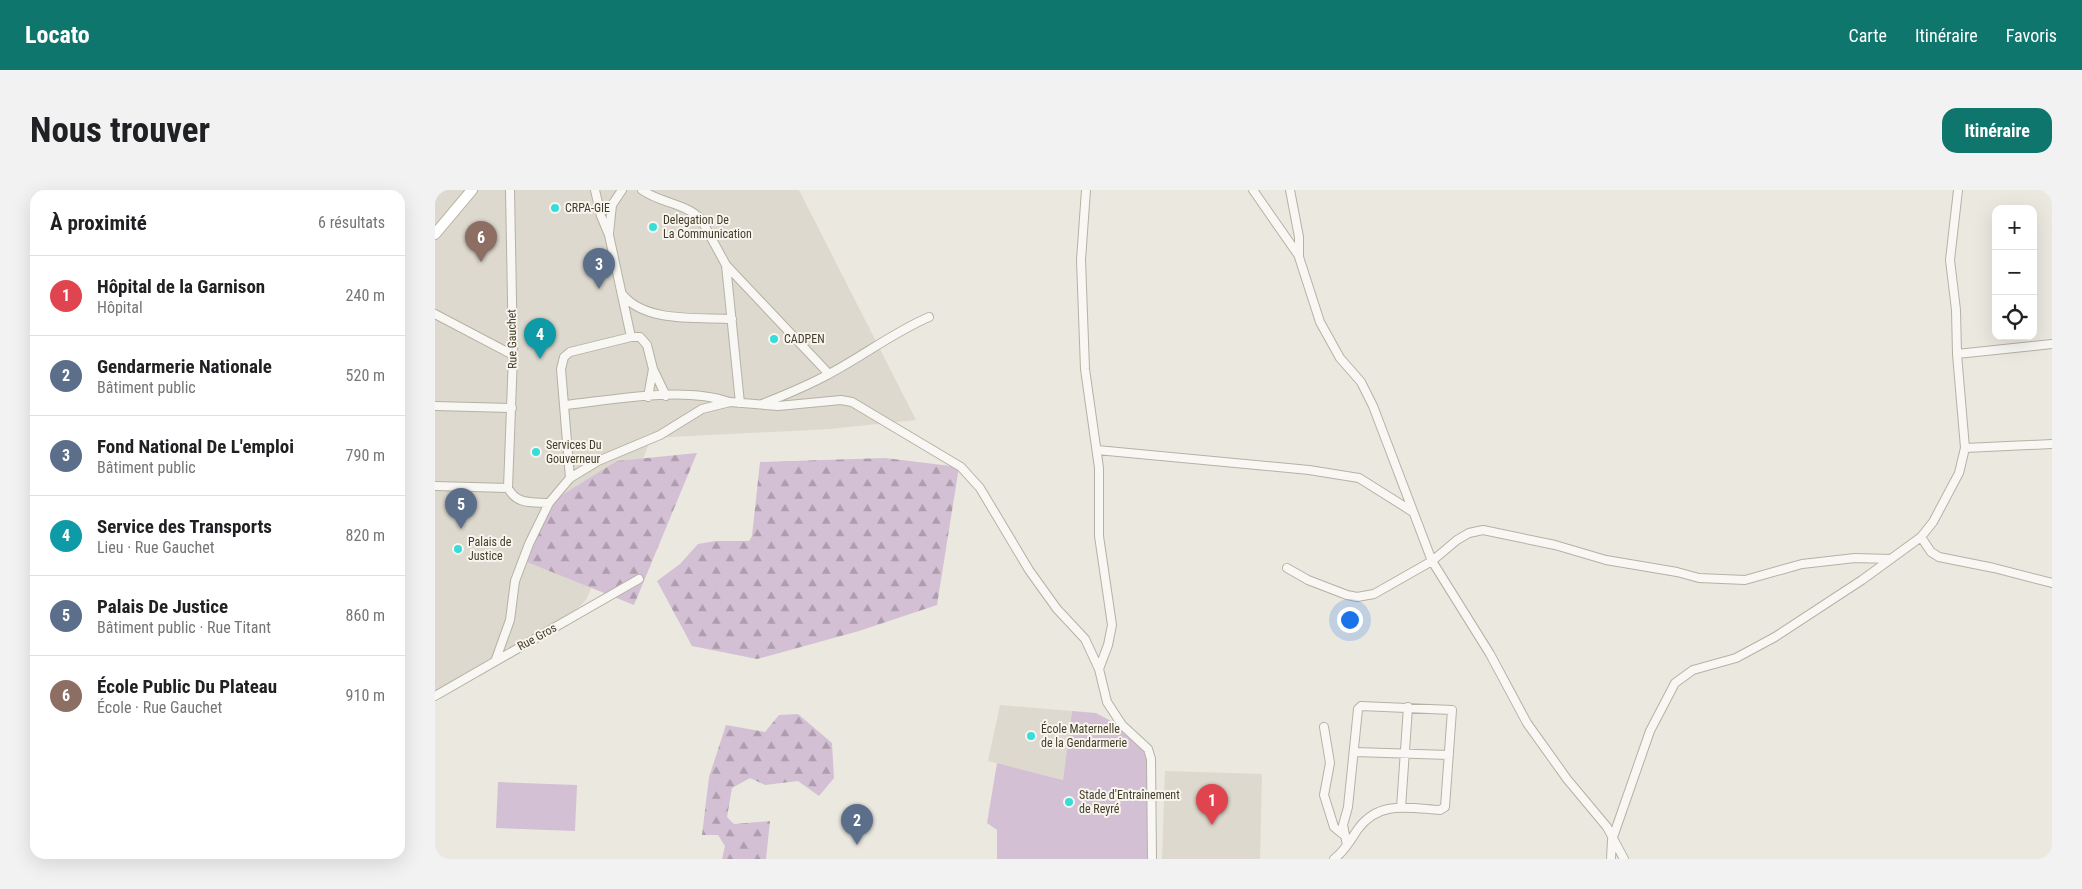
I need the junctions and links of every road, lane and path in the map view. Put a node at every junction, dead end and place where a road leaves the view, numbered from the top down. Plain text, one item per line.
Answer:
1 (472, 190) edge
2 (510, 190) edge
3 (595, 190) edge
4 (622, 190) edge
5 (642, 190) edge
6 (1086, 190) edge
7 (1253, 190) edge
8 (1289, 190) edge
9 (1958, 190) edge
10 (435, 234) edge
11 (609, 235) junction
12 (1299, 257) junction
13 (726, 265) junction
14 (622, 294) junction
15 (435, 314) edge
16 (929, 317) dead end
17 (732, 319) junction
18 (631, 337) junction
19 (2052, 344) edge
20 (1957, 354) junction
21 (513, 355) junction
22 (653, 369) junction
23 (829, 374) junction
24 (666, 396) junction
25 (648, 397) junction
26 (730, 402) junction
27 (740, 403) junction
28 (565, 405) junction
29 (758, 405) junction
30 (435, 406) edge
31 (512, 408) junction
32 (2052, 444) edge
33 (1965, 448) junction
34 (1097, 450) junction
35 (570, 478) junction
36 (435, 486) edge
37 (508, 488) junction
38 (549, 503) junction
39 (1413, 512) junction
40 (1921, 537) junction
41 (1891, 559) junction
42 (1432, 561) junction
43 (1287, 568) dead end
44 (639, 579) dead end
45 (2052, 583) edge
46 (496, 659) junction
47 (1099, 669) junction
48 (435, 696) edge
49 (1408, 707) junction
50 (1323, 727) dead end
51 (1355, 752) junction
52 (1405, 754) junction
53 (1449, 755) junction
54 (1401, 808) junction
55 (1345, 836) junction
56 (1612, 840) junction
57 (1347, 844) junction
58 (1152, 859) edge
59 (1334, 859) edge
60 (1611, 859) edge
61 (1624, 859) edge

1 - 10 main road
2 - 21 street, Rue Gauchet
3 - 11 street
4 - 11 street
5 - 13 street
6 - 34 street
7 - 12 street
8 - 12 street
9 - 20 street
11 - 14 street
12 - 39 street
13 - 17 street
13 - 23 street
14 - 17 street
14 - 18 street
15 - 21 street
16 - 23 street
17 - 27 street
18 - 22 street
18 - 28 street
19 - 20 street
20 - 33 street
21 - 31 street, Rue Gauchet
22 - 24 street
22 - 25 street
23 - 29 street
24 - 25 street
24 - 26 street
25 - 28 street
26 - 27 street
26 - 35 street
27 - 29 street
28 - 35 street
29 - 47 street
30 - 31 street
31 - 37 street, Rue Gauchet
32 - 33 street
33 - 40 street
34 - 39 street
34 - 47 street
35 - 38 street
36 - 37 street
37 - 38 street
38 - 46 street
39 - 42 street
40 - 41 street
40 - 45 street
41 - 42 street
41 - 56 street
42 - 43 street
42 - 56 street
44 - 46 street, Rue Gros
46 - 48 street, Rue Gros
47 - 58 street
49 - 51 street
49 - 52 street
49 - 53 street
50 - 55 street
51 - 52 street
51 - 55 street
52 - 53 street
52 - 54 street
53 - 54 street
54 - 57 street
55 - 57 street
56 - 60 street
56 - 61 street
57 - 59 street

